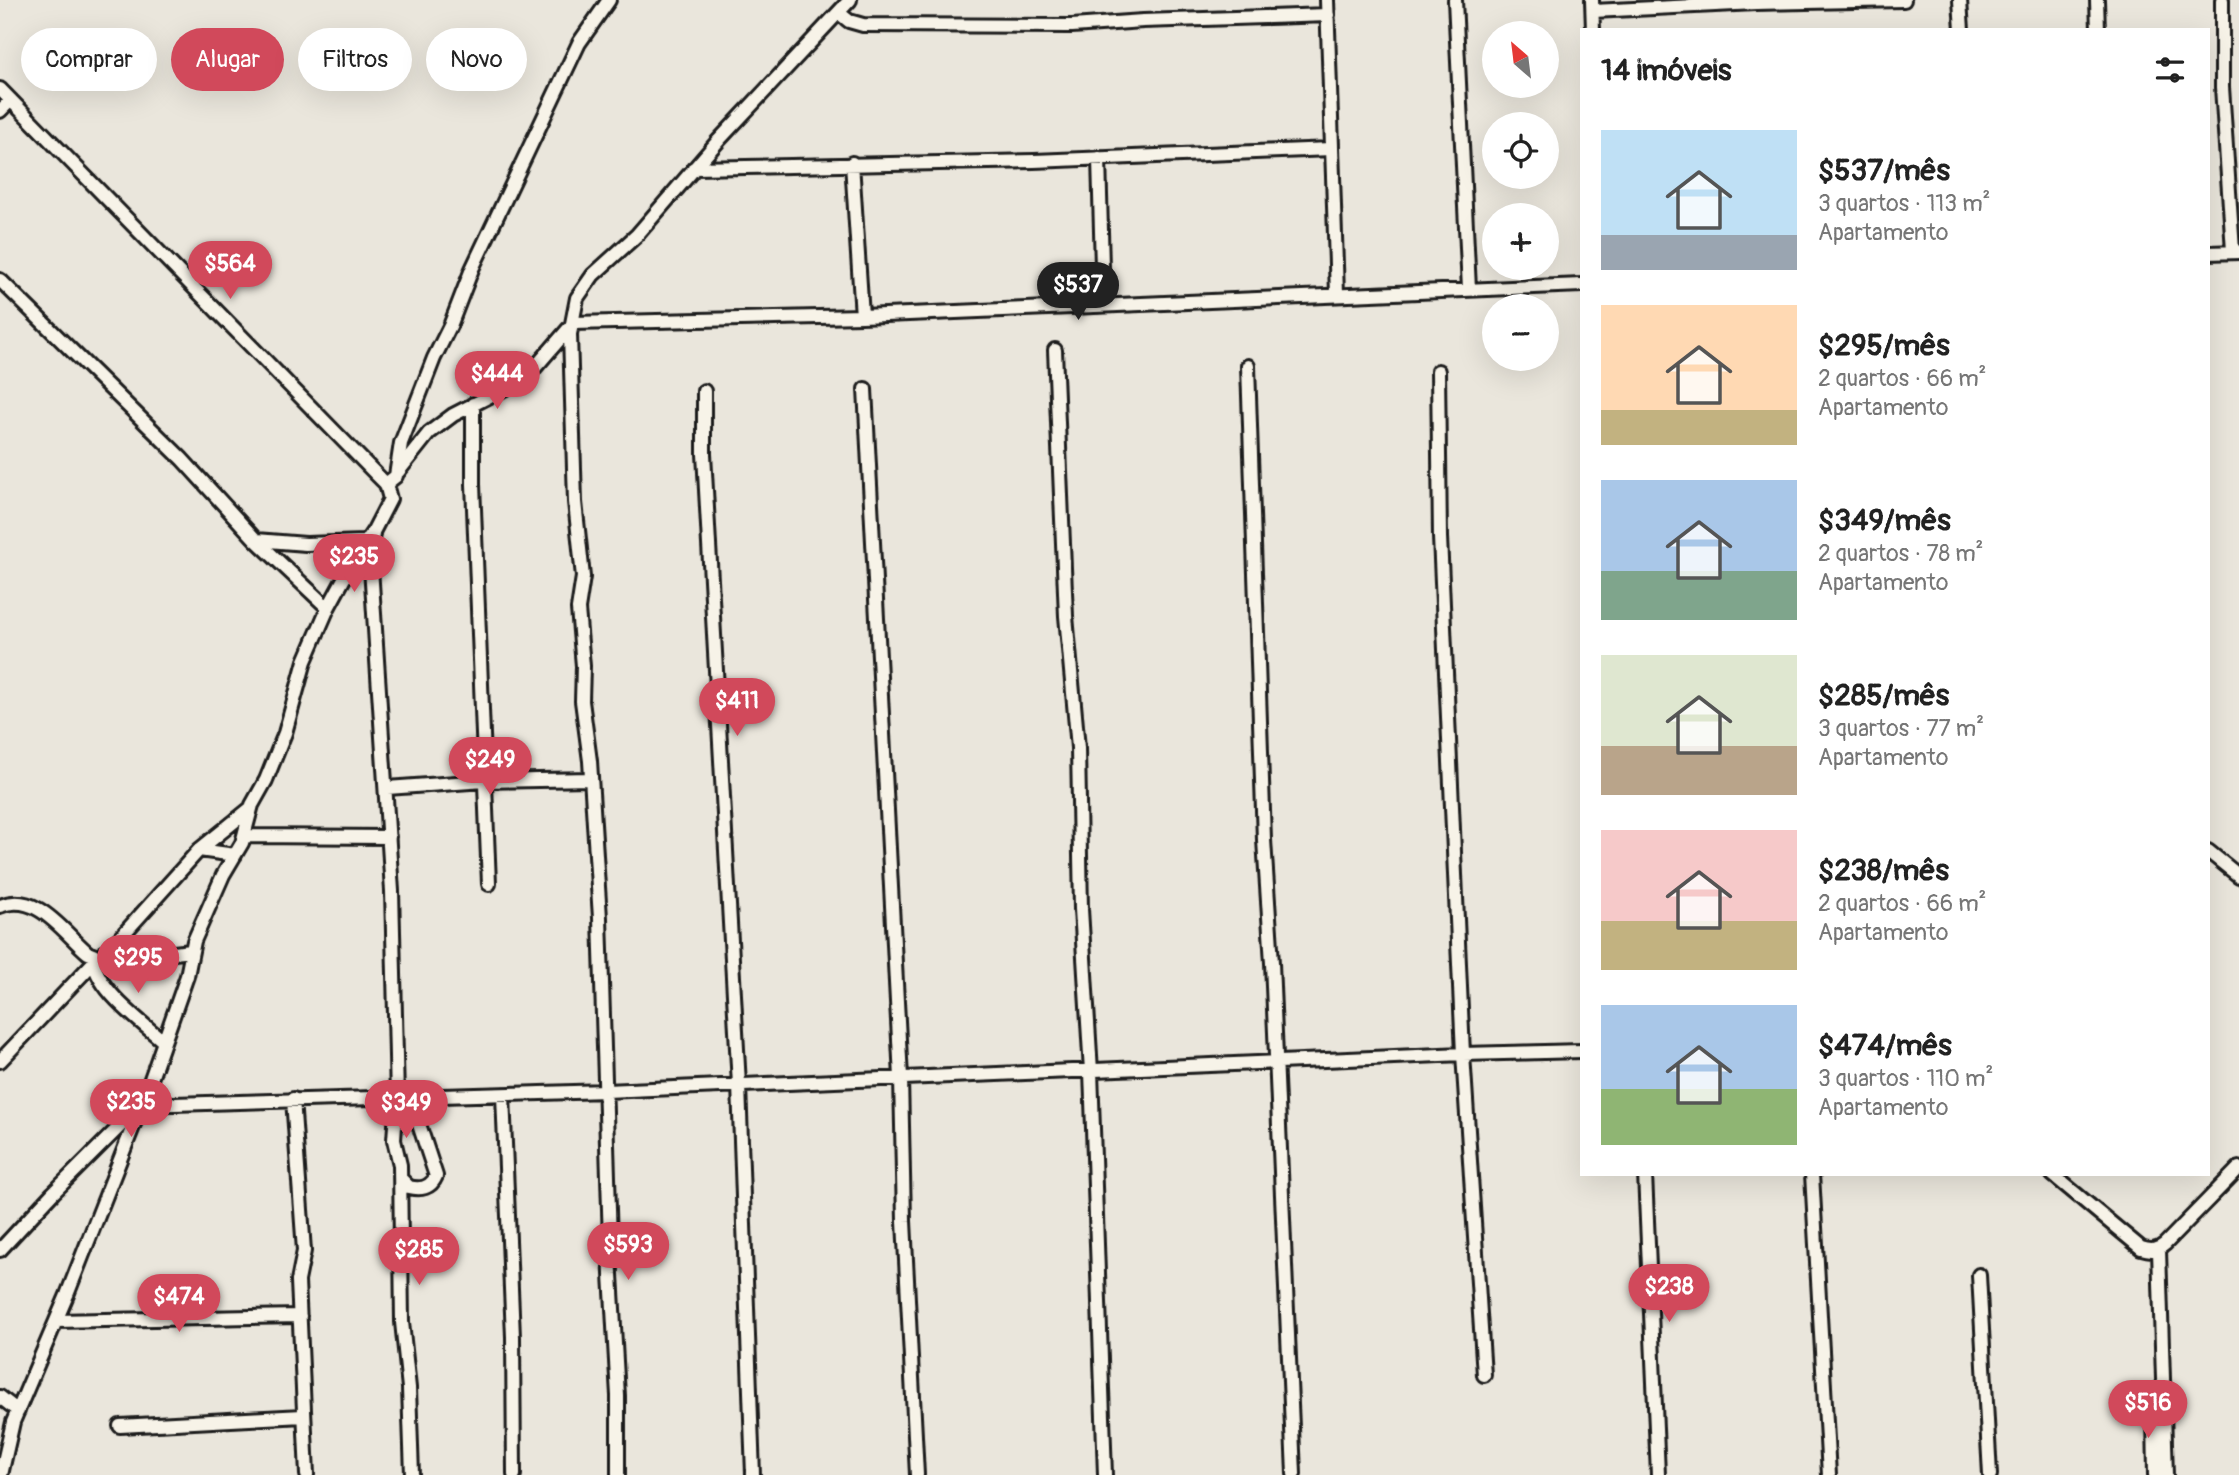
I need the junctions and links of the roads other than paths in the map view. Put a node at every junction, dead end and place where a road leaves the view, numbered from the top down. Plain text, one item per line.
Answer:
1 (609, 0) edge
2 (850, 0) edge
3 (1326, 0) edge
4 (1455, 0) edge
5 (1904, 0) edge
6 (1960, 0) edge
7 (2096, 0) edge
8 (2222, 0) edge
9 (1592, 5) edge
10 (839, 13) junction
11 (1328, 15) junction
12 (1593, 28) edge
13 (1962, 28) edge
14 (2098, 28) edge
15 (2210, 84) edge
16 (2222, 87) junction
17 (0, 89) edge
18 (12, 100) junction
19 (0, 111) edge
20 (2232, 117) edge
21 (1332, 149) junction
22 (1099, 158) junction
23 (852, 163) junction
24 (694, 168) junction
25 (2236, 251) edge
26 (2210, 253) edge
27 (0, 280) edge
28 (1580, 285) edge
29 (1469, 289) junction
30 (1337, 294) junction
31 (1103, 304) junction
32 (862, 316) junction
33 (573, 324) junction
34 (1055, 350) dead end
35 (1248, 366) dead end
36 (1438, 371) dead end
37 (865, 388) dead end
38 (704, 391) dead end
39 (473, 404) junction
40 (391, 480) junction
41 (374, 530) junction
42 (256, 540) junction
43 (364, 542) junction
44 (328, 608) junction
45 (591, 779) junction
46 (484, 781) junction
47 (387, 788) junction
48 (251, 808) junction
49 (244, 836) junction
50 (388, 837) junction
51 (200, 850) junction
52 (2210, 852) edge
53 (235, 855) junction
54 (2239, 876) edge
55 (489, 884) dead end
56 (0, 906) edge
57 (191, 951) junction
58 (94, 959) junction
59 (164, 1042) junction
60 (1580, 1051) edge
61 (1464, 1054) junction
62 (0, 1061) edge
63 (1276, 1062) junction
64 (1091, 1070) junction
65 (901, 1079) junction
66 (740, 1085) junction
67 (606, 1091) junction
68 (503, 1095) junction
69 (403, 1097) junction
70 (293, 1099) junction
71 (141, 1105) junction
72 (2239, 1168) edge
73 (1645, 1176) edge
74 (1812, 1176) edge
75 (2054, 1176) edge
76 (401, 1179) junction
77 (0, 1250) edge
78 (2159, 1250) junction
79 (1979, 1275) dead end
80 (300, 1316) junction
81 (56, 1321) junction
82 (1484, 1375) dead end
83 (0, 1397) edge
84 (2164, 1405) junction
85 (18, 1411) junction
86 (303, 1416) junction
87 (120, 1426) dead end
88 (1294, 1474) edge
89 (1, 1475) edge
90 (307, 1475) edge
91 (412, 1475) edge
92 (514, 1475) edge
93 (618, 1475) edge
94 (753, 1475) edge
95 (918, 1475) edge
96 (1105, 1475) edge
97 (1658, 1475) edge
98 (1829, 1475) edge
99 (1990, 1475) edge
100 (2155, 1475) edge
101 (2166, 1475) edge

1 - 40 street
2 - 10 street
3 - 11 street
4 - 29 street
5 - 9 street
6 - 13 street
7 - 14 street
8 - 16 street
9 - 12 street
10 - 11 street
10 - 24 street
11 - 21 street
15 - 16 street
16 - 20 street
17 - 18 street
18 - 19 street
18 - 40 street
20 - 25 street
21 - 22 street
21 - 30 street
22 - 23 street
22 - 31 street
23 - 24 street
23 - 32 street
24 - 33 street
25 - 26 street
27 - 42 street
28 - 29 street
29 - 30 street
30 - 31 street
31 - 32 street
32 - 33 street
33 - 39 street
33 - 45 street
34 - 64 street
35 - 63 street
36 - 61 street
37 - 65 street
38 - 66 street
39 - 40 street
39 - 46 street
40 - 41 street
41 - 43 street
41 - 47 street
42 - 43 street
42 - 44 street
43 - 44 street
44 - 48 street
45 - 46 street
45 - 67 street
46 - 47 street
46 - 55 street
47 - 50 street
48 - 49 street
48 - 51 street
49 - 50 street
49 - 53 street
50 - 69 street
51 - 53 street
51 - 58 street
52 - 54 street
53 - 57 street
56 - 58 street
57 - 58 street
57 - 59 street
58 - 59 street
58 - 62 street
59 - 71 street
60 - 61 street
61 - 63 street
61 - 82 street
63 - 64 street
63 - 88 street
64 - 65 street
64 - 96 street
65 - 66 street
65 - 95 street
66 - 67 street
66 - 94 street
67 - 68 street
67 - 93 street
68 - 69 street
68 - 92 street
69 - 70 street
69 - 76 street
69 - 76 street
70 - 71 street
70 - 80 street
71 - 77 street
71 - 81 street
72 - 78 street
73 - 97 street
74 - 98 street
75 - 78 street
76 - 91 street
78 - 84 street
79 - 99 street
80 - 81 street
80 - 86 street
81 - 85 street
83 - 85 street
84 - 100 street
84 - 101 street
85 - 89 street
86 - 87 street
86 - 90 street

